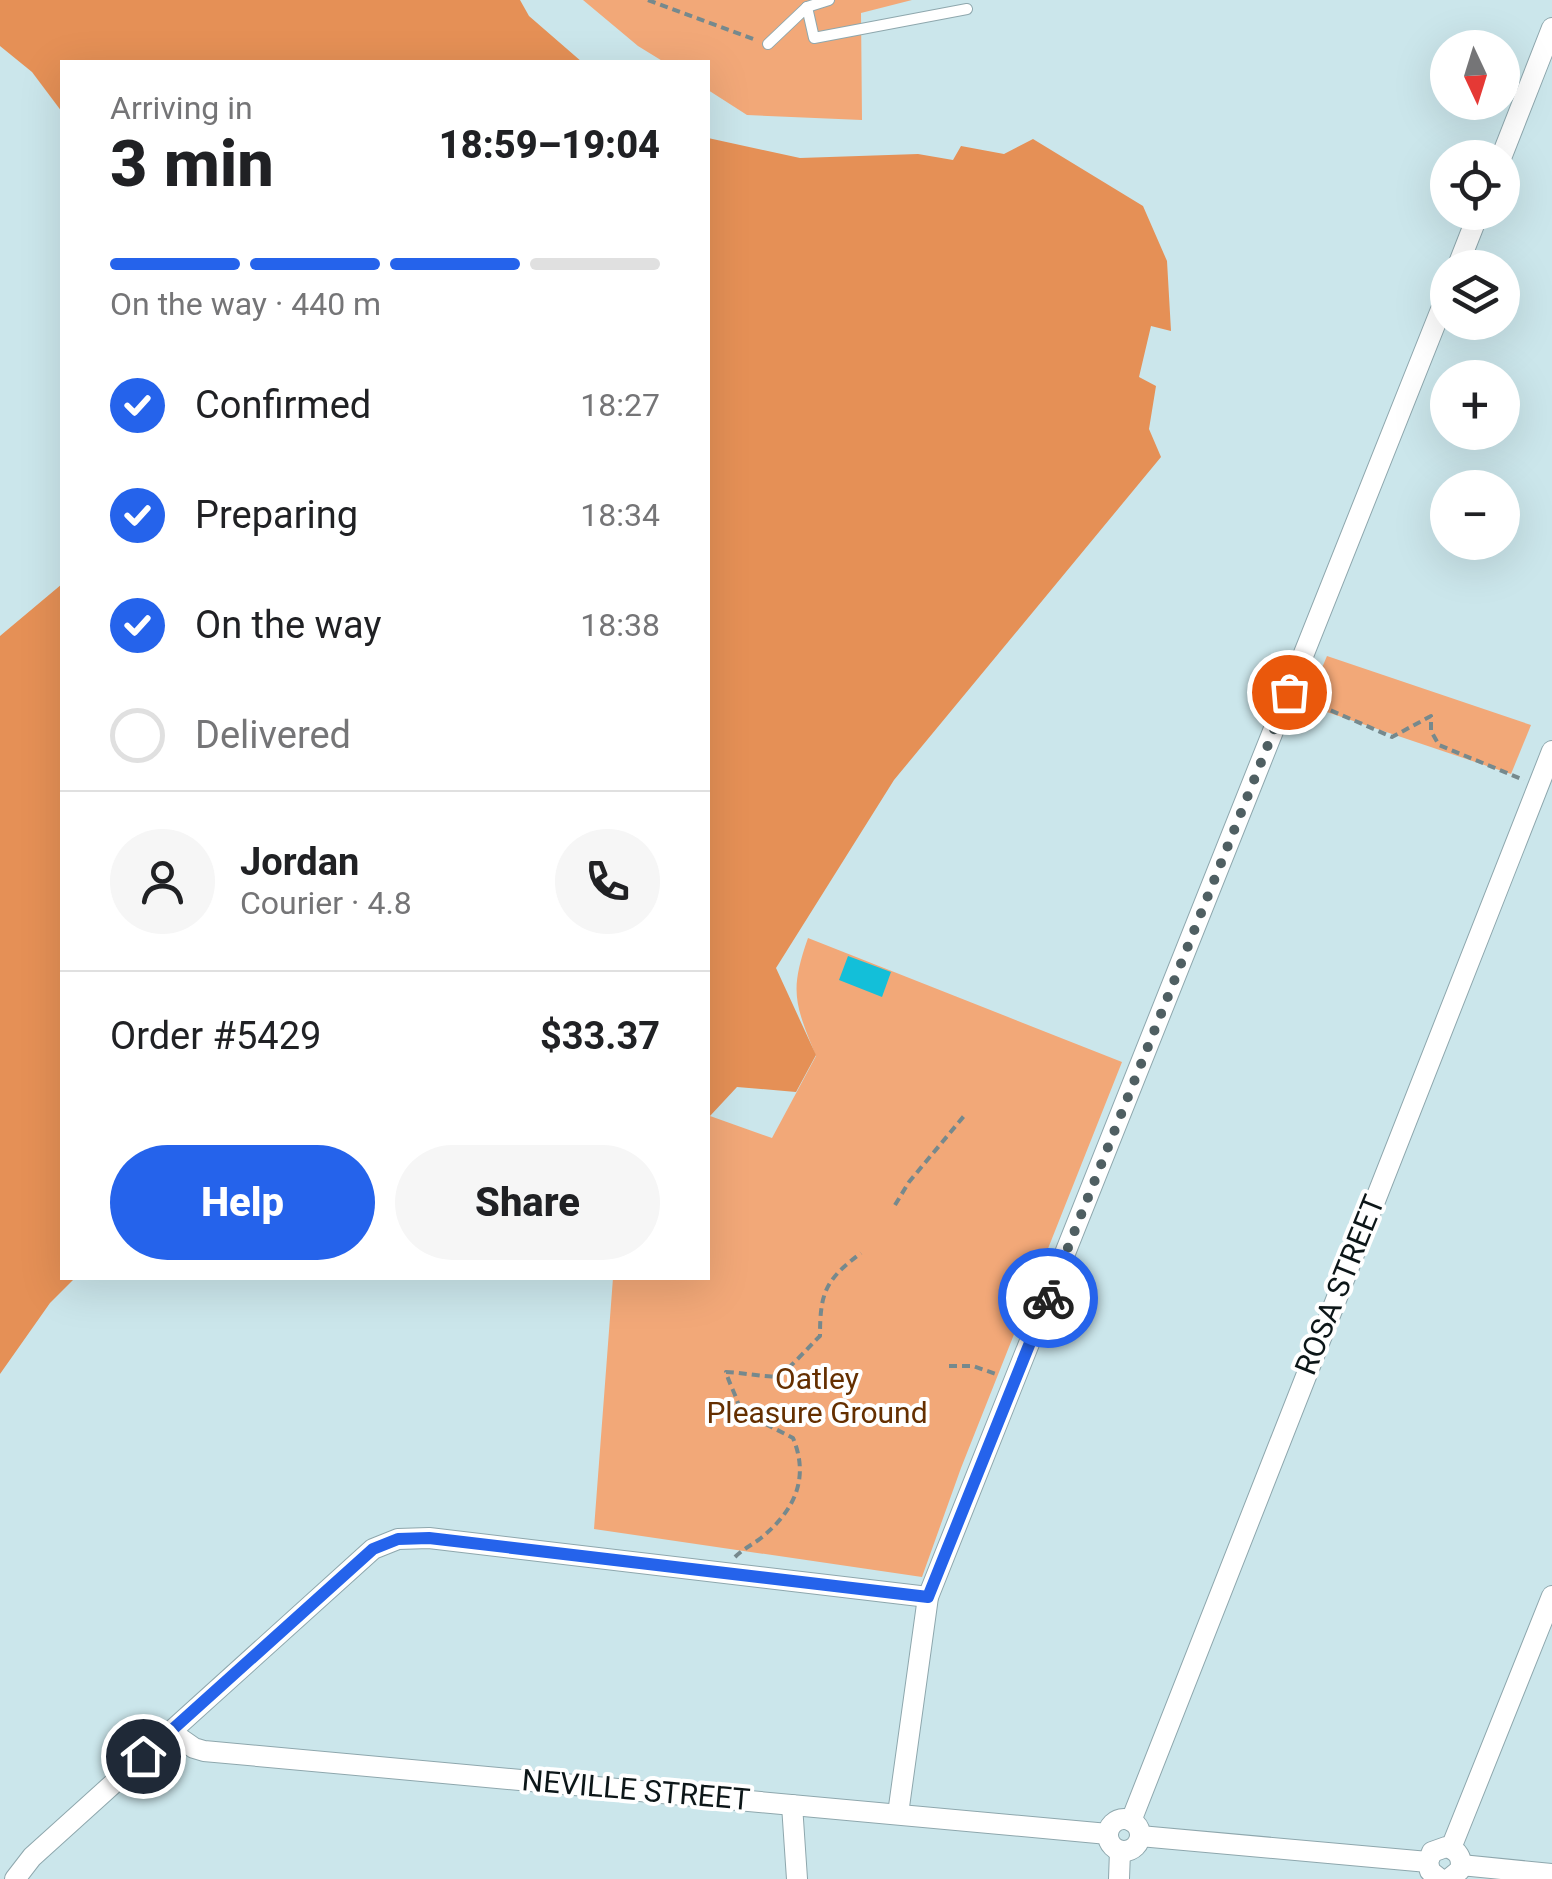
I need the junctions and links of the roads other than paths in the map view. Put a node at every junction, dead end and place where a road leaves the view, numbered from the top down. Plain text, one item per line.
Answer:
1 (829, 0) edge
2 (807, 7) junction
3 (966, 9) dead end
4 (1552, 28) edge
5 (768, 44) road end
6 (1508, 140) edge
7 (1430, 337) edge
8 (1552, 751) edge
9 (1552, 1596) edge
10 (928, 1597) junction
11 (170, 1732) junction
12 (792, 1805) junction
13 (898, 1814) junction
14 (1135, 1828) junction
15 (1114, 1843) junction
16 (1454, 1864) edge
17 (1434, 1870) edge
18 (1552, 1874) edge
19 (15, 1879) edge
20 (797, 1879) edge
21 (1119, 1879) edge

1 - 2 lane
2 - 3 lane
2 - 5 lane
4 - 6 street
7 - 10 street
8 - 14 street, ROSA STREET
9 - 16 street
10 - 11 street
10 - 13 street
11 - 12 street, NEVILLE STREET
11 - 19 street
12 - 13 street, NEVILLE STREET
12 - 20 street
13 - 15 street, NEVILLE STREET
14 - 15 street
14 - 17 street
15 - 21 street
16 - 17 street
16 - 18 street

